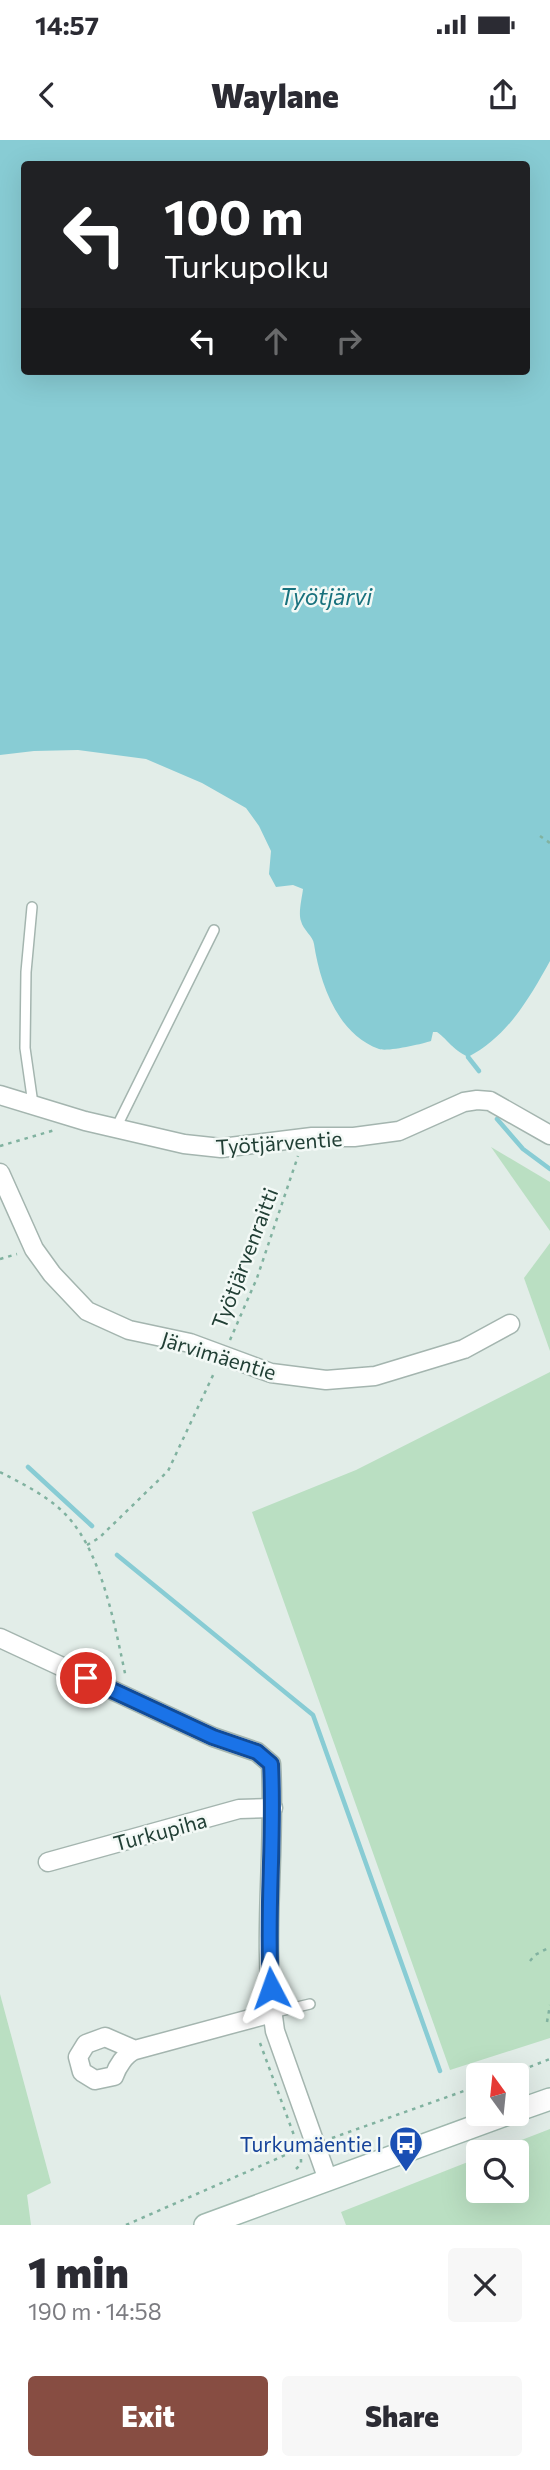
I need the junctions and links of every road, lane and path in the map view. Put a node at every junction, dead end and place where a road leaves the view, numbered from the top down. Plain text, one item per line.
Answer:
1 (540, 836) dead end
2 (550, 843) edge
3 (32, 907) dead end
4 (214, 930) dead end
5 (2, 1100) edge
6 (33, 1106) junction
7 (85, 1121) junction
8 (116, 1128) junction
9 (550, 1135) edge
10 (0, 1146) edge
11 (298, 1156) dead end
12 (0, 1173) edge
13 (510, 1324) dead end
14 (223, 1354) junction
15 (2, 1473) edge
16 (0, 1482) edge
17 (87, 1545) junction
18 (0, 1638) edge
19 (126, 1682) dead end
20 (273, 1808) junction
21 (48, 1863) dead end
22 (550, 1947) edge
23 (530, 1961) dead end
24 (310, 2004) dead end
25 (550, 2005) edge
26 (264, 2016) junction
27 (547, 2022) dead end
28 (135, 2050) dead end
29 (550, 2059) edge
30 (529, 2067) edge
31 (550, 2099) edge
32 (529, 2106) edge
33 (475, 2126) edge
34 (296, 2169) dead end
35 (328, 2180) junction
36 (205, 2225) edge

1 - 2 path
3 - 6 lane
4 - 8 lane
5 - 6 street, Työtjärventie
6 - 7 street, Työtjärventie
7 - 8 street, Työtjärventie
7 - 10 path
8 - 9 street, Työtjärventie
11 - 14 path, Työtjärvenraitti
12 - 14 street, Järvimäentie
13 - 14 street, Järvimäentie
14 - 17 path, Työtjärvenraitti
15 - 16 path
15 - 17 path
17 - 19 path
18 - 20 street
20 - 21 street, Turkupiha
20 - 26 street
22 - 23 path
24 - 26 lane
25 - 27 path
26 - 28 street
26 - 34 path
26 - 35 street
29 - 30 path
31 - 32 street
33 - 35 street
35 - 36 street

